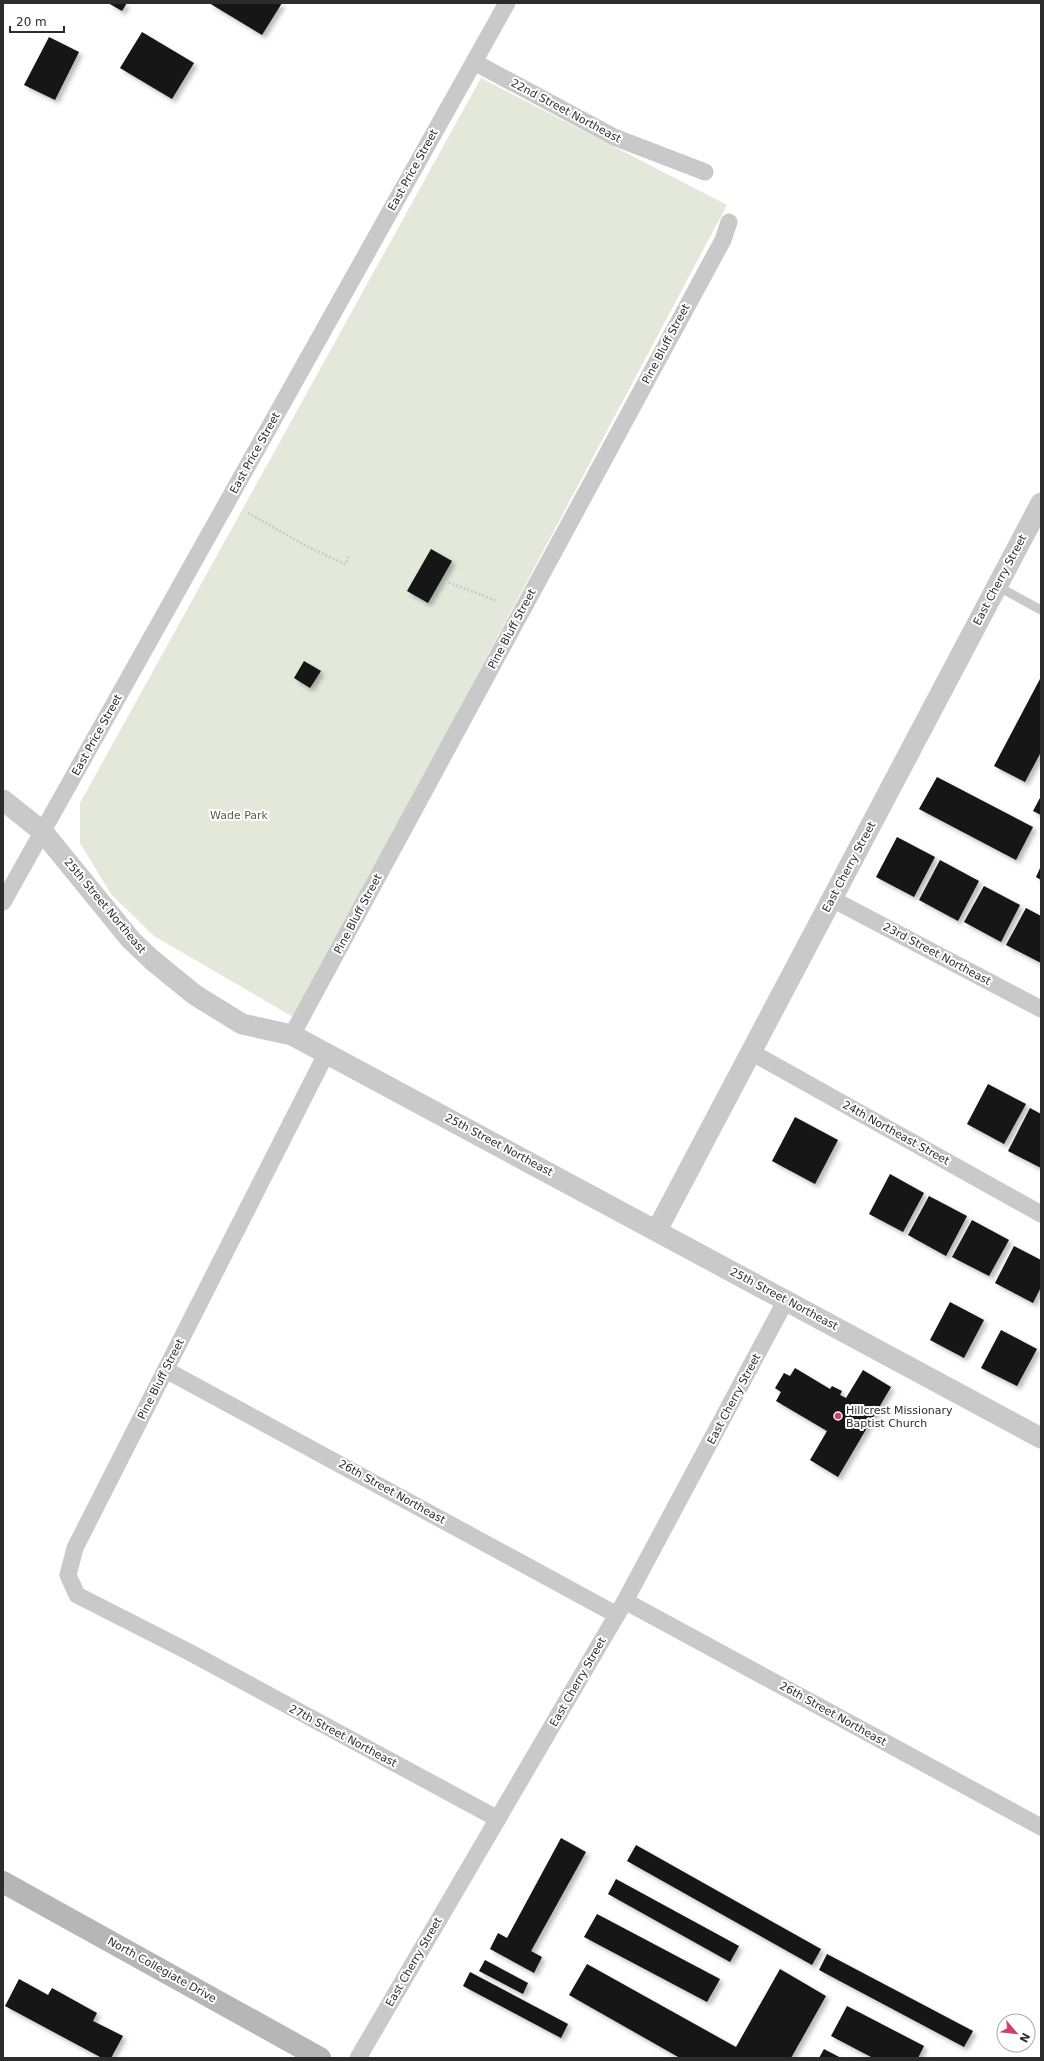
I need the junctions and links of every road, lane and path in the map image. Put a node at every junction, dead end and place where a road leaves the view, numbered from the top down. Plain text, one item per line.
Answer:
1 (507, 3) edge
2 (474, 62) junction
3 (705, 172) dead end
4 (729, 222) dead end
5 (1041, 503) edge
6 (248, 513) dead end
7 (350, 554) dead end
8 (445, 582) dead end
9 (997, 586) junction
10 (497, 602) dead end
11 (1041, 610) edge
12 (3, 800) edge
13 (43, 832) junction
14 (832, 899) junction
15 (3, 902) edge
16 (1041, 1009) edge
17 (292, 1035) junction
18 (751, 1052) junction
19 (326, 1054) junction
20 (1041, 1214) edge
21 (657, 1230) junction
22 (786, 1300) junction
23 (166, 1370) junction
24 (1041, 1438) edge
25 (621, 1608) junction
26 (188, 1652) joint
27 (498, 1819) junction
28 (1041, 1827) edge
29 (3, 1882) edge
30 (320, 2058) edge
31 (358, 2058) edge

1 - 2 street, East Price Street
2 - 3 street, 22nd Street Northeast
2 - 13 street, East Price Street
4 - 17 street, Pine Bluff Street
5 - 9 street, East Cherry Street
6 - 7 path
8 - 10 path
9 - 11 lane
9 - 14 street, East Cherry Street
12 - 13 street, 25th Street Northeast
13 - 15 street, East Price Street
13 - 17 street, 25th Street Northeast
14 - 16 street, 23rd Street Northeast
14 - 18 street, East Cherry Street
17 - 19 street, 25th Street Northeast
18 - 20 street, 24th Northeast Street
18 - 21 street, East Cherry Street
19 - 21 street, 25th Street Northeast
19 - 23 street, Pine Bluff Street
21 - 22 street, 25th Street Northeast
22 - 24 street, 25th Street Northeast
22 - 25 street, East Cherry Street
23 - 25 street, 26th Street Northeast
23 - 26 street, Pine Bluff Street
25 - 27 street, East Cherry Street
25 - 28 street, 26th Street Northeast
26 - 27 street, 27th Street Northeast
27 - 31 street, East Cherry Street
29 - 30 main road, North Collegiate Drive

